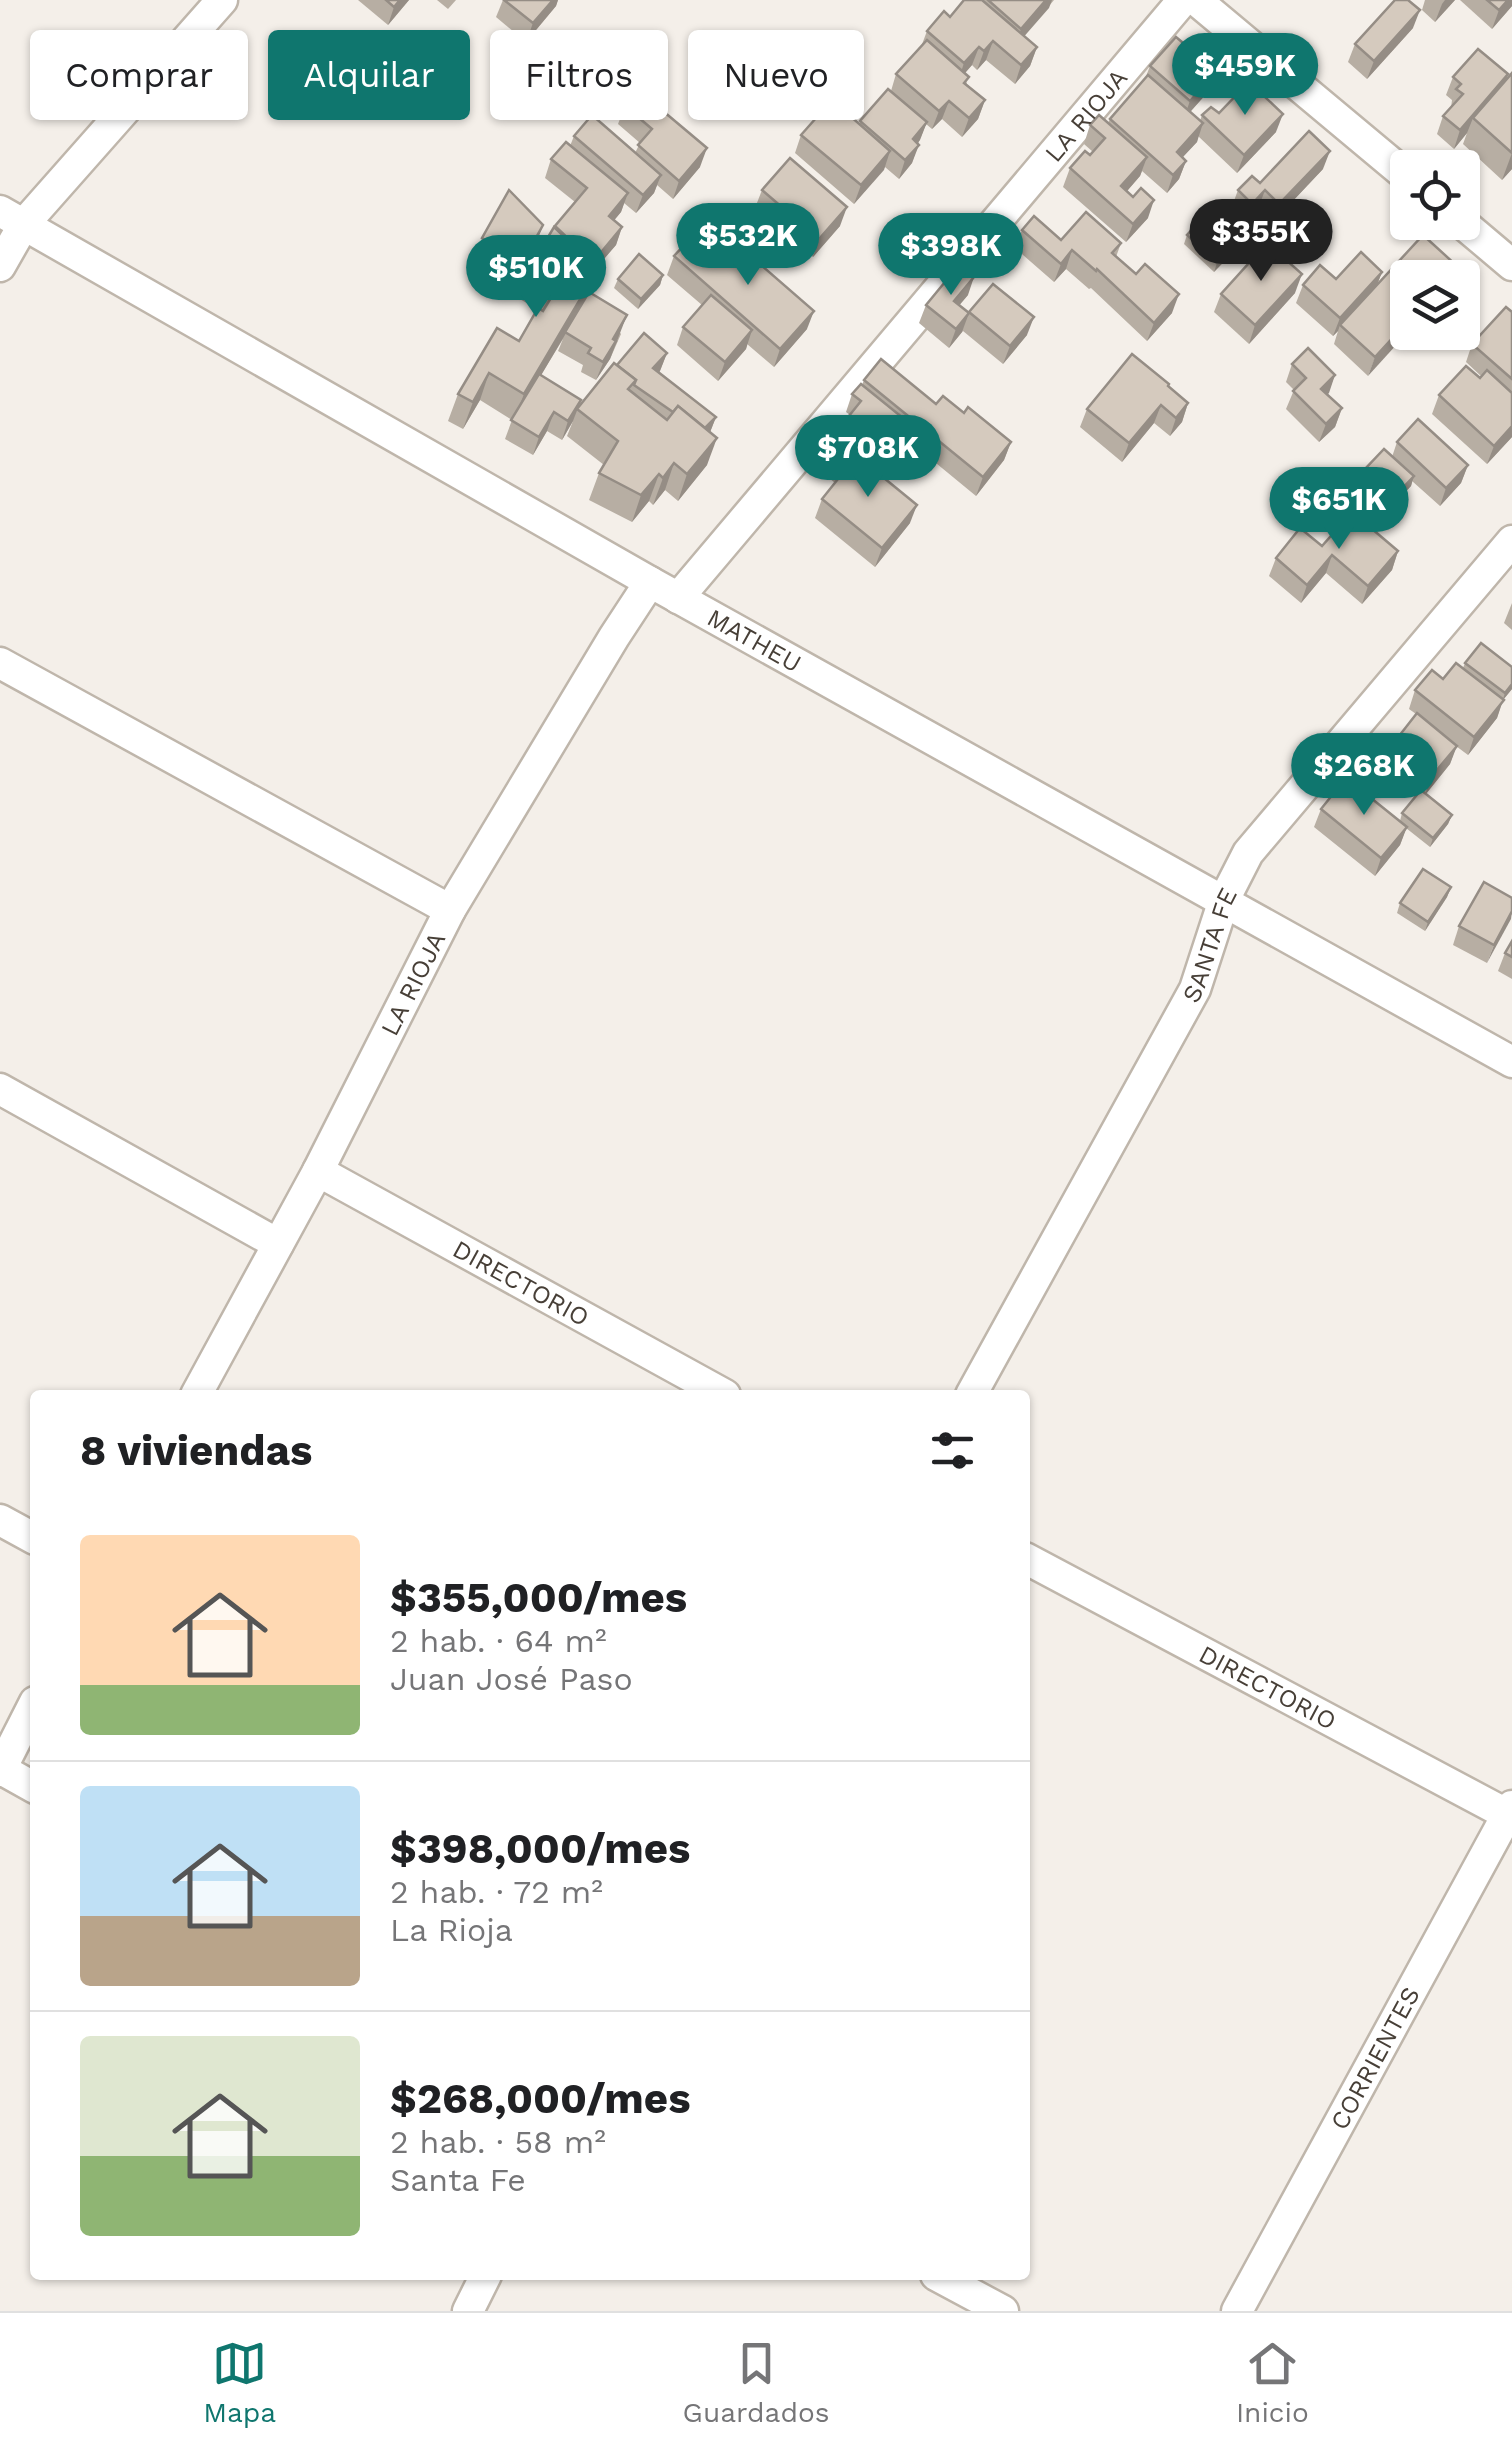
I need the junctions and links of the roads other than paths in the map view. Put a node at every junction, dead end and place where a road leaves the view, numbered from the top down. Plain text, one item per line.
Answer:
1 (222, 0) edge
2 (1183, 0) edge
3 (1196, 0) edge
4 (1390, 162) edge
5 (12, 217) edge
6 (1480, 237) edge
7 (1512, 265) edge
8 (0, 266) edge
9 (1512, 541) edge
10 (650, 582) junction
11 (678, 598) junction
12 (0, 663) edge
13 (1224, 900) junction
14 (450, 910) junction
15 (1512, 1062) edge
16 (0, 1088) edge
17 (318, 1171) junction
18 (278, 1244) junction
19 (199, 1390) edge
20 (716, 1390) edge
21 (973, 1390) edge
22 (0, 1520) edge
23 (30, 1536) edge
24 (1030, 1561) edge
25 (30, 1712) edge
26 (0, 1770) edge
27 (30, 1785) edge
28 (1510, 1813) edge
29 (484, 2280) edge
30 (945, 2280) edge
31 (468, 2311) edge
32 (1003, 2311) edge
33 (1237, 2311) edge

1 - 5 street
2 - 11 street, LA RIOJA
3 - 4 street
5 - 8 street
5 - 10 street, MATHEU
6 - 7 street
9 - 13 street, SANTA FE
10 - 11 street, MATHEU
10 - 14 street, LA RIOJA
11 - 13 street, MATHEU
12 - 14 street
13 - 15 street, MATHEU
13 - 21 street, SANTA FE
14 - 17 street, LA RIOJA
16 - 18 street
17 - 18 street, LA RIOJA
17 - 20 street, DIRECTORIO
18 - 19 street, LA RIOJA
22 - 23 street
24 - 28 street, DIRECTORIO
25 - 26 street
26 - 27 street
28 - 33 street, CORRIENTES
29 - 31 street
30 - 32 street

